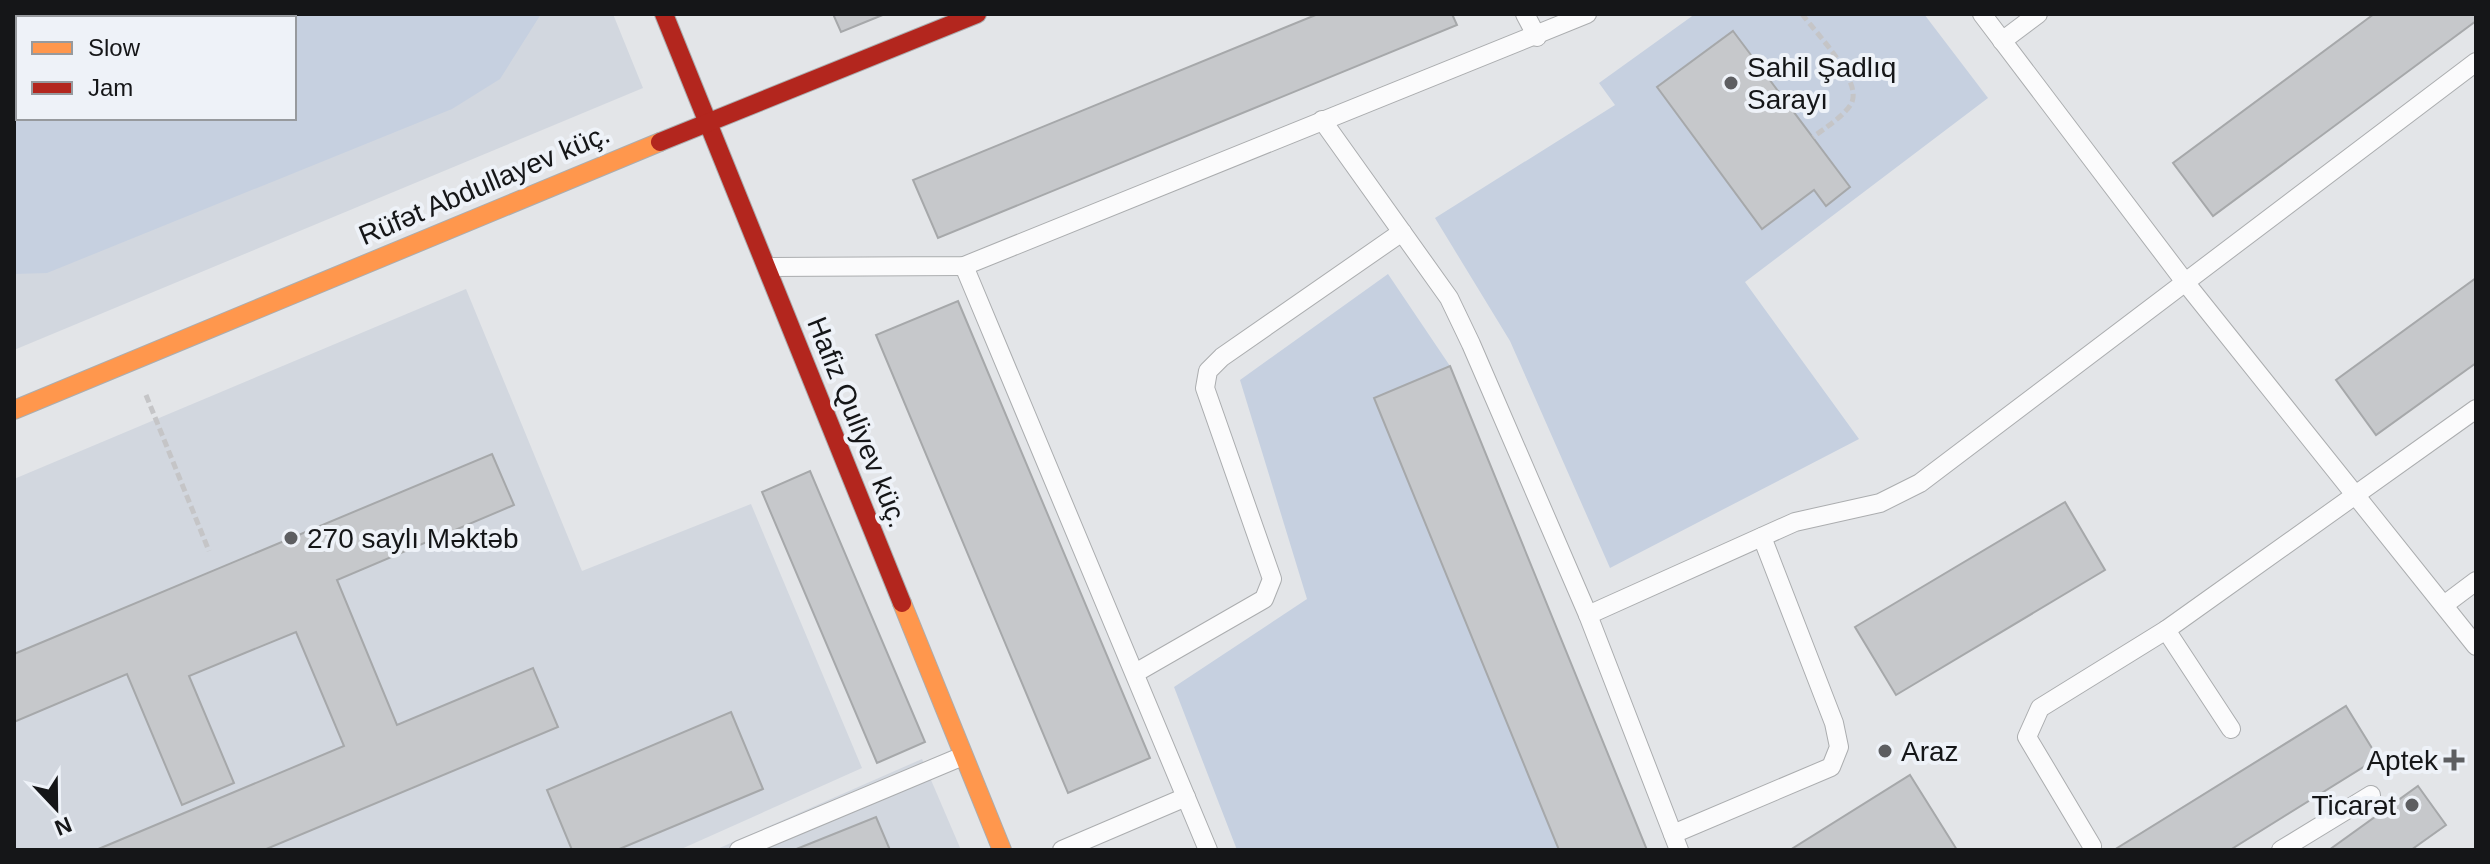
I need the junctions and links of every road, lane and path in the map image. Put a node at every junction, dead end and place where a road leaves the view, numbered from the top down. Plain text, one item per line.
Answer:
1 (664, 14) edge
2 (977, 14) edge
3 (1525, 14) edge
4 (1587, 14) edge
5 (1802, 14) edge
6 (1982, 14) edge
7 (2038, 14) edge
8 (1537, 37) junction
9 (2002, 41) junction
10 (2476, 62) edge
11 (1322, 120) junction
12 (707, 122) junction
13 (1813, 137) dead end
14 (1402, 232) junction
15 (964, 266) junction
16 (765, 267) junction
17 (2185, 282) junction
18 (132, 361) junction
19 (2476, 409) edge
20 (14, 410) edge
21 (2357, 495) junction
22 (1762, 537) junction
23 (209, 551) dead end
24 (2476, 581) edge
25 (2444, 605) junction
26 (1588, 615) junction
27 (2166, 630) junction
28 (2476, 646) edge
29 (1137, 672) junction
30 (2231, 729) dead end
31 (963, 756) junction
32 (2371, 795) dead end
33 (1186, 797) junction
34 (1676, 842) edge
35 (2092, 846) dead end
36 (739, 850) edge
37 (1002, 850) edge
38 (1062, 850) edge
39 (1208, 850) edge
40 (2281, 850) edge

1 - 12 street, Hafiz Quliyev küç.
2 - 12 street, Rüfət Abdullayev küç.
3 - 8 lane
4 - 8 lane
5 - 13 path
6 - 9 lane
7 - 9 lane
8 - 11 lane
9 - 17 lane
10 - 17 lane
11 - 14 lane
11 - 15 lane
12 - 16 street, Hafiz Quliyev küç.
12 - 18 street, Rüfət Abdullayev küç.
14 - 26 lane
14 - 29 lane
15 - 16 lane
15 - 29 lane
16 - 31 street, Hafiz Quliyev küç.
17 - 21 lane
17 - 22 lane
18 - 20 street, Rüfət Abdullayev küç.
18 - 23 path
19 - 21 lane
21 - 25 lane
21 - 27 lane
22 - 26 lane
22 - 34 lane
24 - 25 lane
25 - 28 lane
26 - 34 lane
27 - 30 lane
27 - 35 lane
29 - 33 lane
31 - 36 lane
31 - 37 street, Hafiz Quliyev küç.
32 - 40 lane
33 - 38 lane
33 - 39 lane

